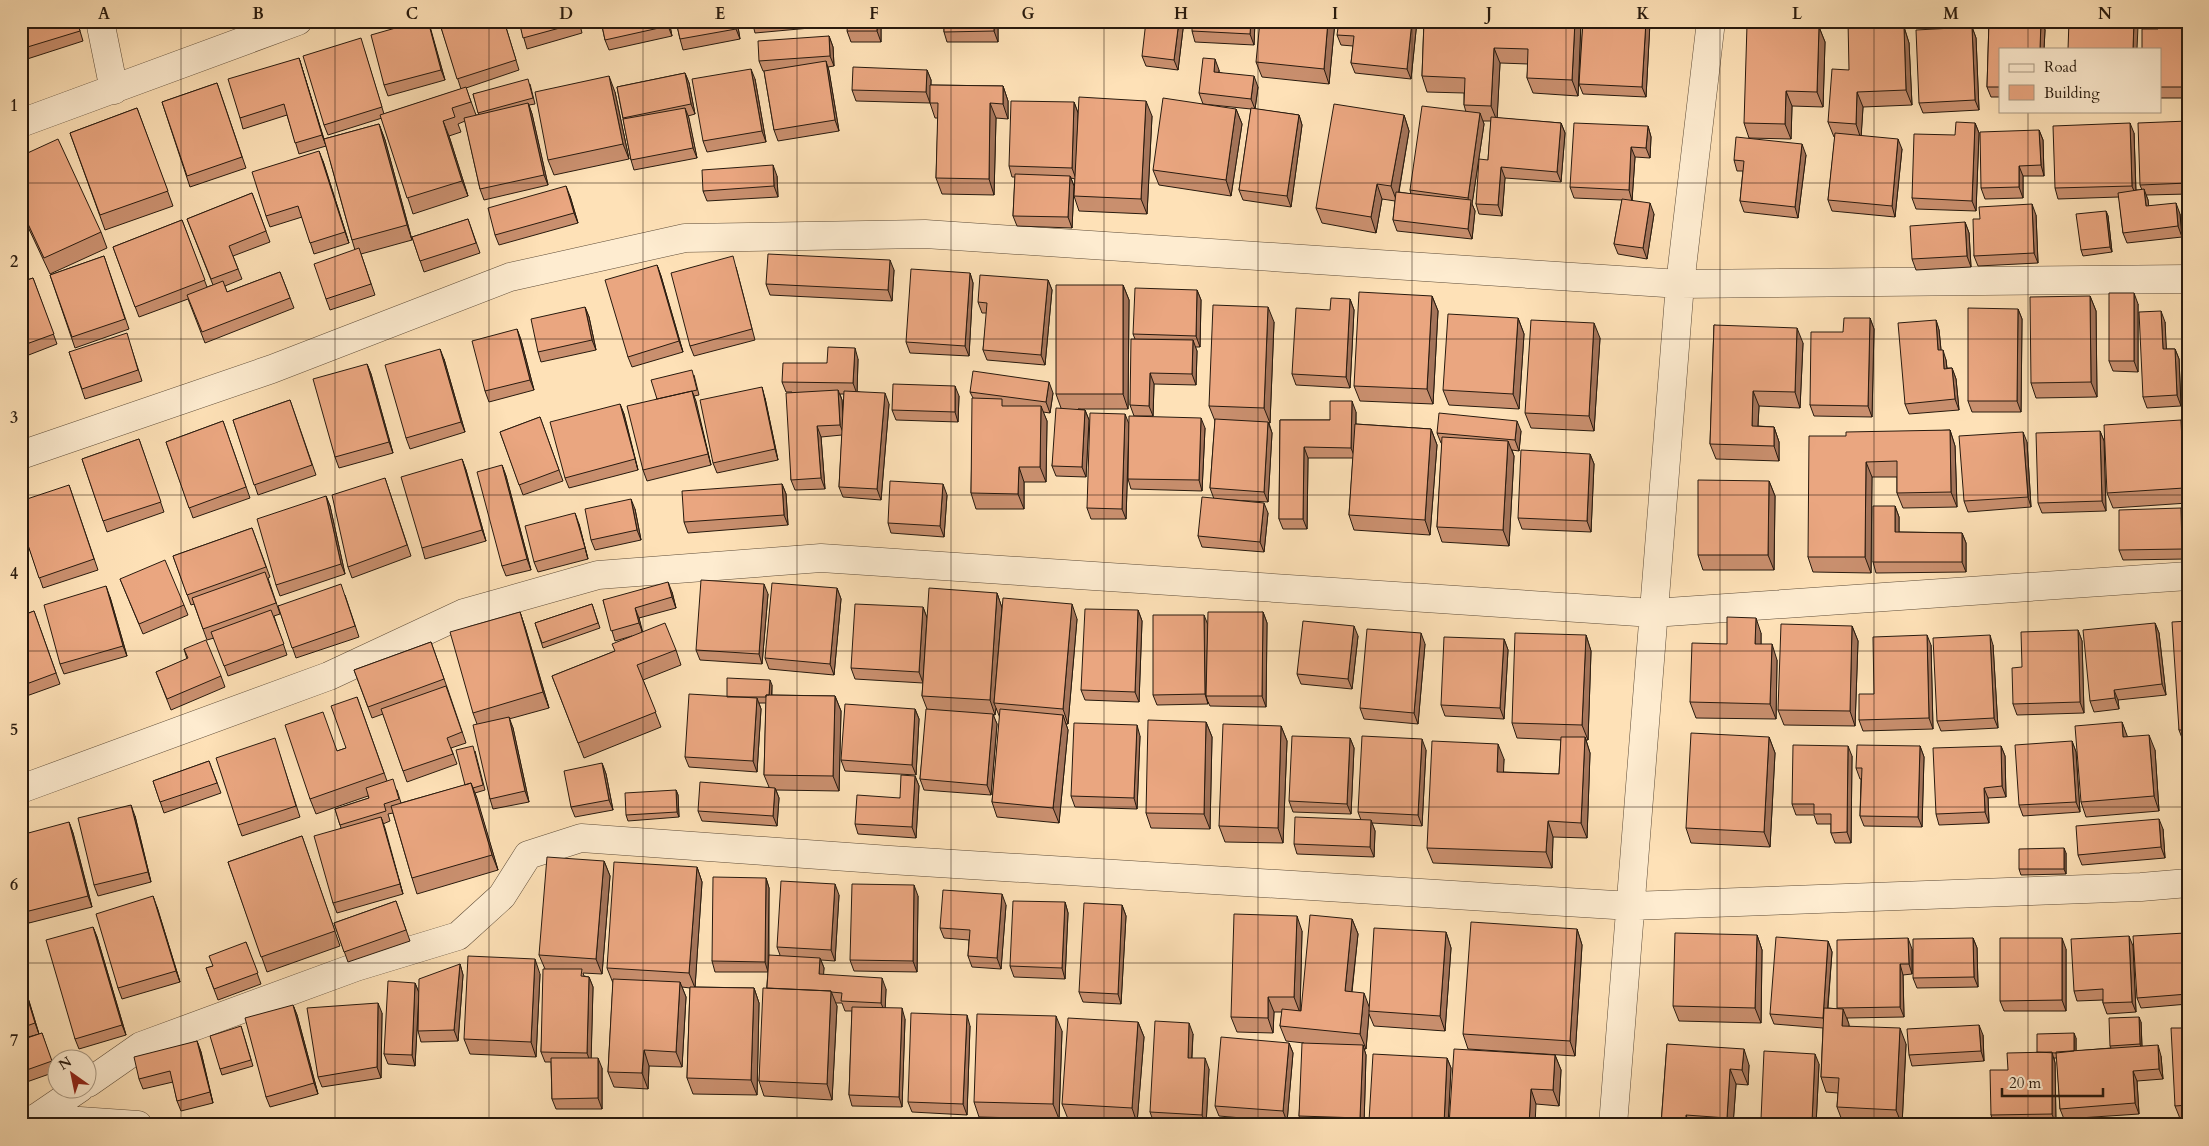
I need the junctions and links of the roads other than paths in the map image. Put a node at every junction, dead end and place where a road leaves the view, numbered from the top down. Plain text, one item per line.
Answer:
1 (100, 21) edge
2 (298, 21) edge
3 (1710, 21) edge
4 (114, 90) junction
5 (21, 123) edge
6 (2188, 279) edge
7 (1680, 284) junction
8 (21, 455) edge
9 (2188, 576) edge
10 (1653, 613) junction
11 (21, 789) edge
12 (2188, 883) edge
13 (1631, 906) junction
14 (98, 1076) edge
15 (64, 1098) edge
16 (29, 1120) edge
17 (138, 1125) edge
18 (1613, 1125) edge

1 - 4 street
2 - 4 street
3 - 7 street
4 - 5 street
6 - 7 street
7 - 8 street
7 - 10 street
9 - 10 street
10 - 11 street
10 - 13 street
12 - 13 street
13 - 14 street
13 - 18 street
15 - 16 street
16 - 17 street

